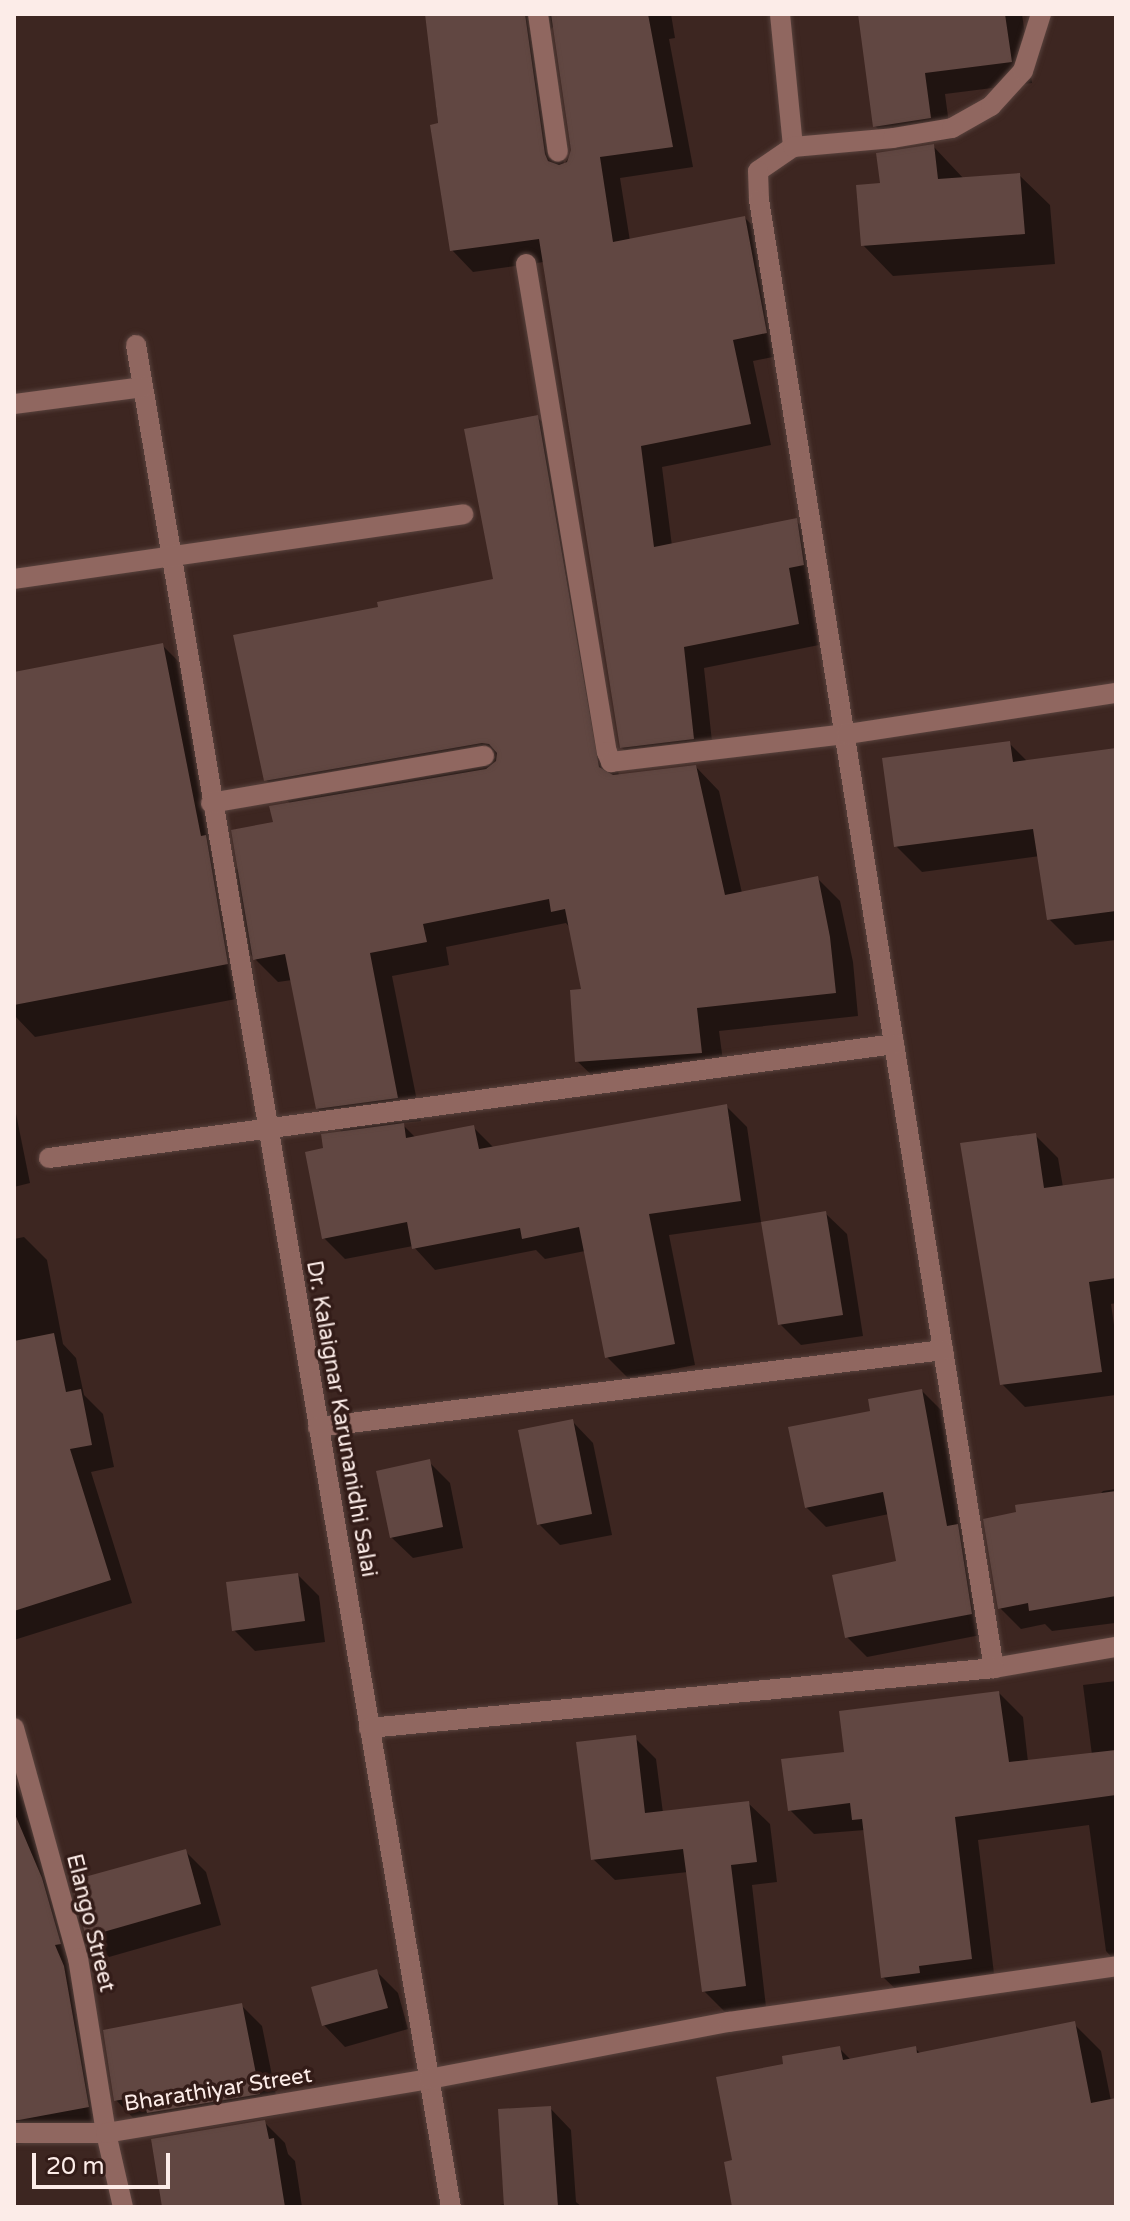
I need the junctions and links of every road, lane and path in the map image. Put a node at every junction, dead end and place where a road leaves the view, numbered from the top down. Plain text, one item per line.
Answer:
1 (538, 14) edge
2 (780, 14) edge
3 (1041, 14) edge
4 (793, 147) junction
5 (558, 152) dead end
6 (526, 264) dead end
7 (136, 345) dead end
8 (143, 387) junction
9 (14, 404) edge
10 (463, 514) dead end
11 (169, 557) junction
12 (14, 579) edge
13 (1116, 693) edge
14 (847, 734) junction
15 (484, 756) dead end
16 (211, 803) junction
17 (894, 1044) junction
18 (266, 1126) junction
19 (49, 1158) dead end
20 (943, 1350) junction
21 (318, 1427) junction
22 (1116, 1647) edge
23 (994, 1668) junction
24 (14, 1728) edge
25 (369, 1728) junction
26 (1116, 1966) edge
27 (429, 2079) junction
28 (14, 2133) edge
29 (106, 2133) junction
30 (123, 2207) edge
31 (451, 2207) edge

1 - 5 street
2 - 4 street
3 - 4 street
4 - 14 street
6 - 14 street
7 - 8 street, Dr. Kalaignar Karunanidhi Salai
8 - 9 street
8 - 11 street, Dr. Kalaignar Karunanidhi Salai
10 - 11 street
11 - 12 street
11 - 16 street, Dr. Kalaignar Karunanidhi Salai
13 - 14 street
14 - 17 street
15 - 16 street
16 - 18 street, Dr. Kalaignar Karunanidhi Salai
17 - 18 street
17 - 20 street
18 - 19 street
18 - 21 street, Dr. Kalaignar Karunanidhi Salai
20 - 21 street
20 - 23 street
21 - 25 street, Dr. Kalaignar Karunanidhi Salai
22 - 23 street
23 - 25 street
24 - 29 street, Elango Street
25 - 27 street, Dr. Kalaignar Karunanidhi Salai
26 - 27 street, Bharathiyar Street
27 - 29 street, Bharathiyar Street
27 - 31 street, Dr. Kalaignar Karunanidhi Salai
28 - 29 street, Bharathiyar Street
29 - 30 street, Elango Street

